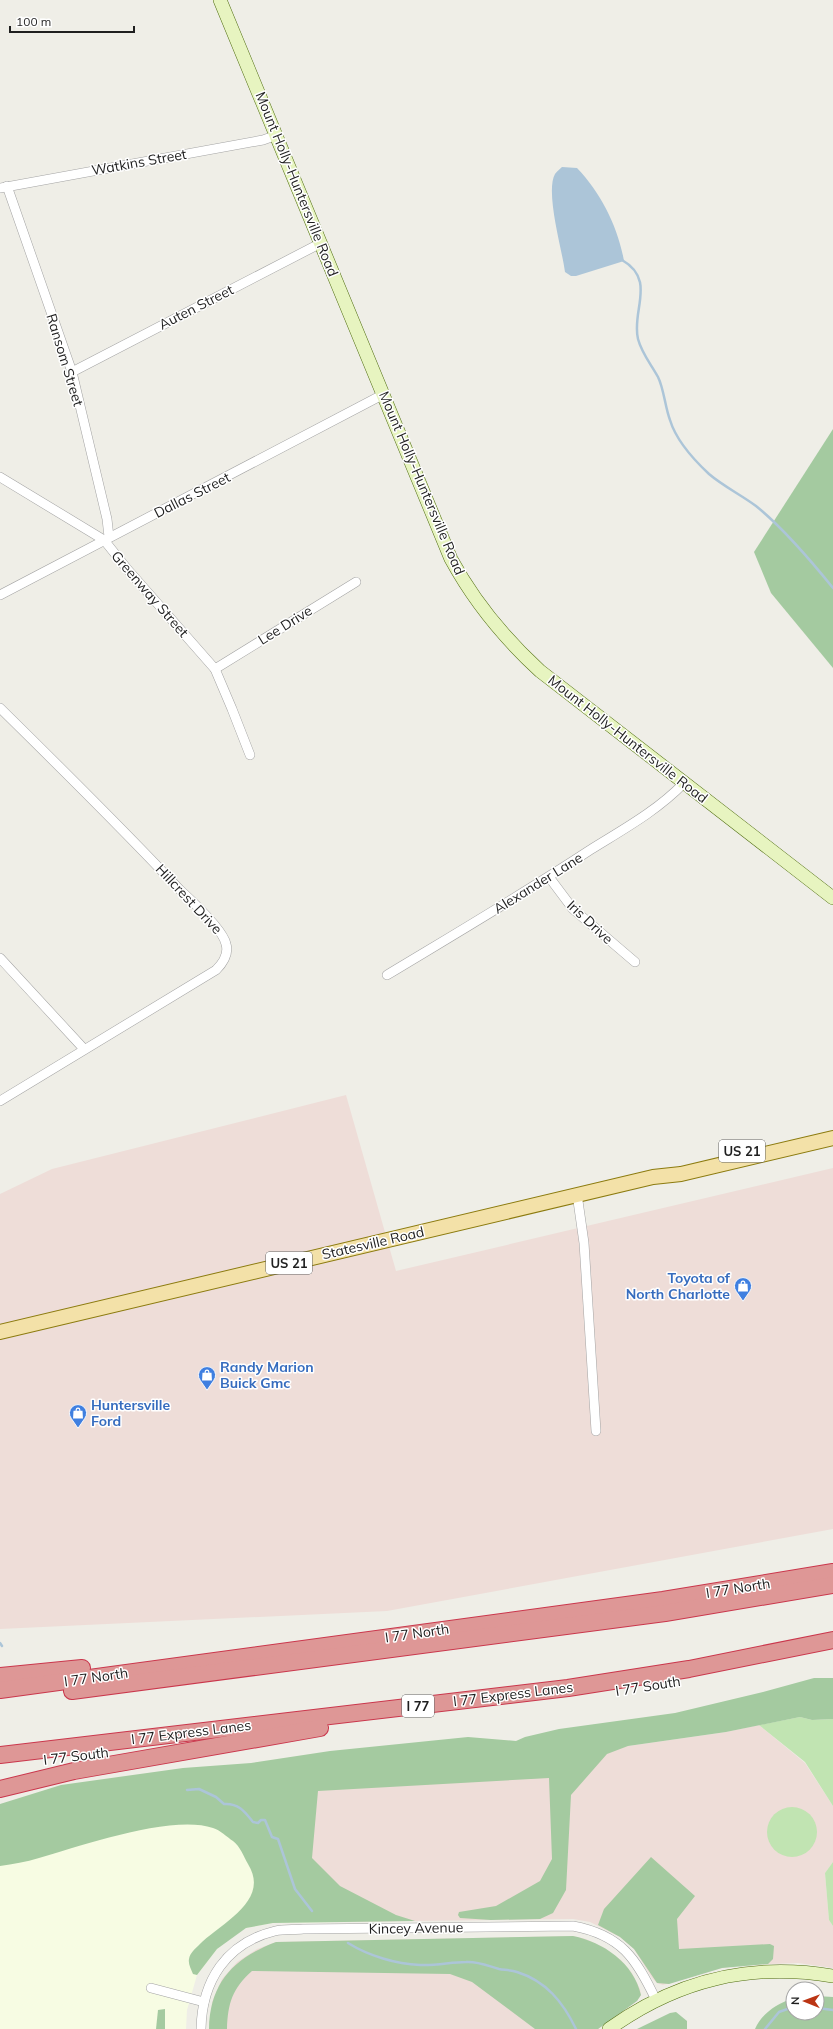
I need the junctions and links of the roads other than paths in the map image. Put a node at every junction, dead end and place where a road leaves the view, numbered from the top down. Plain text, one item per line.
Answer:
1 (220, 0) edge
2 (277, 135) junction
3 (4, 187) edge
4 (321, 243) junction
5 (72, 372) junction
6 (384, 394) junction
7 (0, 477) edge
8 (107, 539) junction
9 (356, 582) dead end
10 (0, 595) edge
11 (215, 669) junction
12 (0, 708) edge
13 (250, 756) dead end
14 (684, 783) junction
15 (549, 877) junction
16 (833, 898) edge
17 (0, 958) edge
18 (635, 962) dead end
19 (388, 975) dead end
20 (84, 1049) junction
21 (0, 1101) edge
22 (833, 1130) edge
23 (833, 1138) edge
24 (653, 1177) junction
25 (577, 1194) junction
26 (0, 1332) edge
27 (596, 1431) dead end
28 (833, 1572) edge
29 (833, 1585) edge
30 (833, 1640) edge
31 (833, 1651) edge
32 (211, 1660) junction
33 (0, 1676) edge
34 (0, 1690) edge
35 (0, 1700) edge
36 (320, 1728) junction
37 (0, 1755) edge
38 (0, 1766) edge
39 (0, 1789) edge
40 (833, 1976) edge
41 (151, 1988) dead end
42 (656, 2000) junction
43 (204, 2002) junction
44 (201, 2029) edge
45 (608, 2029) edge

1 - 2 main road, Mount Holly-Huntersville Road
2 - 3 street, Watkins Street
2 - 4 main road, Mount Holly-Huntersville Road
3 - 5 street, Ransom Street
4 - 5 street, Auten Street
4 - 6 main road, Mount Holly-Huntersville Road
5 - 8 street, Ransom Street
6 - 8 street, Dallas Street
6 - 14 main road, Mount Holly-Huntersville Road
7 - 8 street, Greenway Street
8 - 10 street, Dallas Street
8 - 11 street, Greenway Street
9 - 11 street, Lee Drive
11 - 13 street, Greenway Street
12 - 20 street, Hillcrest Drive
14 - 15 street, Alexander Lane
14 - 16 main road, Mount Holly-Huntersville Road
15 - 18 street, Iris Drive
15 - 19 street, Alexander Lane
17 - 20 street
20 - 21 street, Hillcrest Drive
22 - 24 main road, Statesville Road / US 21
23 - 24 main road, Statesville Road / US 21
24 - 25 main road, Statesville Road / US 21
25 - 26 main road, Statesville Road / US 21
25 - 27 street
28 - 32 highway, I 77 North
29 - 35 highway
30 - 37 highway, I 77 Express Lanes / I 77
31 - 36 highway, I 77 South / I 77
32 - 33 highway
32 - 34 highway, I 77 North
36 - 38 highway, I 77 South / I 77
36 - 39 highway
40 - 42 main road
41 - 43 street
42 - 43 street, Kincey Avenue
42 - 45 main road
43 - 44 street, Kincey Avenue

